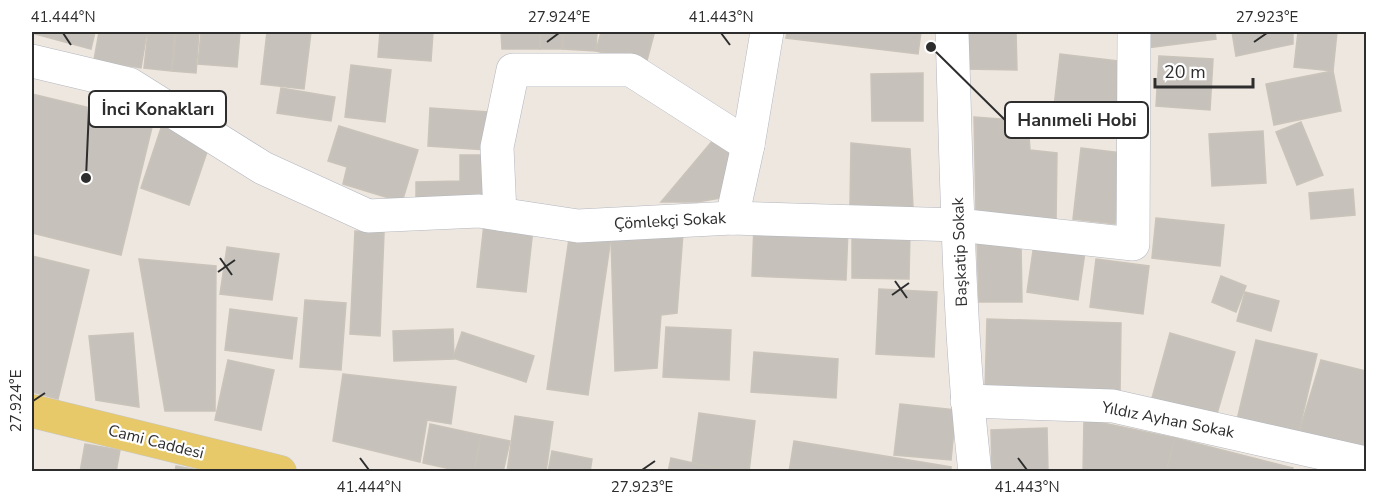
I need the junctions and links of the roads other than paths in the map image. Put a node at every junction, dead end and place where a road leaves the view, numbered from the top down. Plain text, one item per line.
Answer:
1 (767, 32) edge
2 (952, 32) edge
3 (1134, 32) edge
4 (32, 61) edge
5 (748, 145) junction
6 (500, 214) junction
7 (732, 218) junction
8 (958, 225) junction
9 (967, 400) junction
10 (32, 411) edge
11 (1366, 463) edge
12 (271, 471) edge
13 (975, 471) edge

1 - 5 street
2 - 8 street, Başkatip Sokak
3 - 8 street, Çömlekçi Sokak
4 - 6 street, Çömlekçi Sokak
5 - 6 street
5 - 7 street
6 - 7 street, Çömlekçi Sokak
7 - 8 street, Çömlekçi Sokak
8 - 9 street, Başkatip Sokak
9 - 11 street, Yıldız Ayhan Sokak
9 - 13 street, Başkatip Sokak
10 - 12 main road, Cami Caddesi

